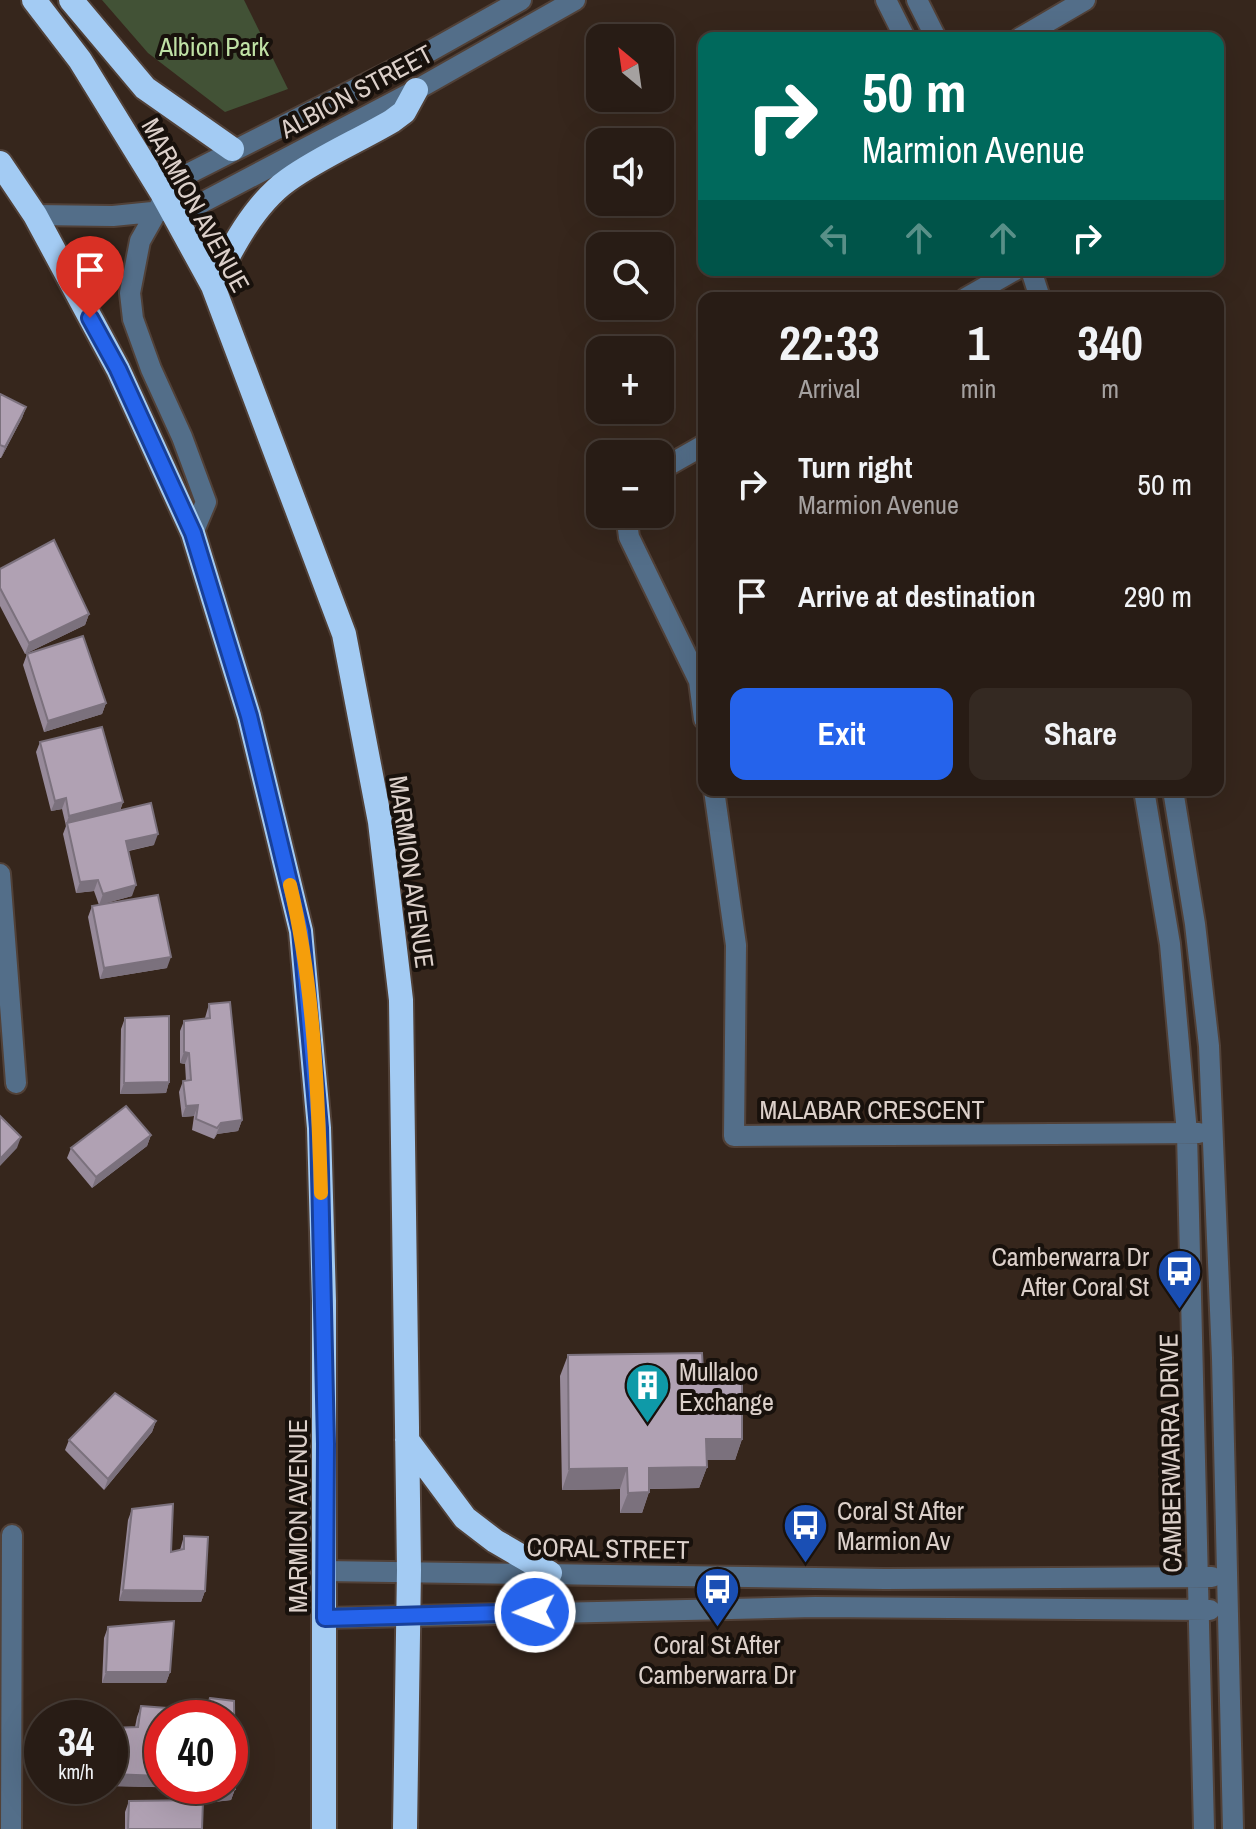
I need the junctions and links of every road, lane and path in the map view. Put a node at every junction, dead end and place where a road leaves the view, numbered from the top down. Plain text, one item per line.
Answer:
1 (34, 0) edge
2 (71, 0) edge
3 (521, 0) edge
4 (575, 0) edge
5 (886, 0) edge
6 (917, 0) edge
7 (1085, 0) edge
8 (902, 32) edge
9 (933, 32) edge
10 (1030, 32) edge
11 (416, 90) junction
12 (232, 149) junction
13 (0, 163) edge
14 (163, 206) junction
15 (35, 215) junction
16 (1001, 276) edge
17 (213, 286) junction
18 (976, 292) edge
19 (698, 448) edge
20 (674, 462) edge
21 (628, 528) edge
22 (193, 533) junction
23 (698, 679) edge
24 (715, 796) edge
25 (1145, 796) edge
26 (1174, 796) edge
27 (0, 874) edge
28 (16, 1083) dead end
29 (1187, 1133) junction
30 (1213, 1133) junction
31 (407, 1440) junction
32 (12, 1535) dead end
33 (409, 1570) junction
34 (324, 1571) junction
35 (550, 1573) junction
36 (1199, 1576) junction
37 (1227, 1577) junction
38 (1198, 1610) junction
39 (1226, 1611) junction
40 (409, 1615) junction
41 (325, 1618) junction
42 (11, 1829) edge
43 (324, 1829) edge
44 (405, 1829) edge
45 (1204, 1829) edge
46 (1233, 1829) edge

1 - 14 highway, MARMION AVENUE
2 - 12 highway
3 - 12 street, ALBION STREET
4 - 11 street, ALBION STREET
5 - 8 street
6 - 9 street
7 - 10 street
11 - 14 street, ALBION STREET
11 - 17 highway
12 - 14 street, ALBION STREET
13 - 15 highway, MARMION AVENUE
14 - 15 street, ALBION STREET
14 - 17 highway, MARMION AVENUE
14 - 22 street, ALBION STREET
15 - 22 highway, MARMION AVENUE
16 - 18 street
17 - 31 highway, MARMION AVENUE
19 - 20 street
21 - 23 street
22 - 34 highway, MARMION AVENUE
24 - 29 street, MALABAR CRESCENT
25 - 29 street, CAMBERWARRA DRIVE
26 - 30 street, CAMBERWARRA DRIVE
27 - 28 street
29 - 30 street, MALABAR CRESCENT
29 - 36 street, CAMBERWARRA DRIVE
30 - 37 street, CAMBERWARRA DRIVE
31 - 33 highway, MARMION AVENUE
31 - 35 highway
32 - 42 street
33 - 34 street, CORAL STREET
33 - 35 street, CORAL STREET
33 - 40 highway, MARMION AVENUE
34 - 41 highway, MARMION AVENUE
35 - 36 street, CORAL STREET
36 - 37 street, CORAL STREET
36 - 38 street, CAMBERWARRA DRIVE
37 - 39 street, CAMBERWARRA DRIVE
38 - 39 street
38 - 40 street
38 - 45 street, CAMBERWARRA DRIVE
39 - 46 street, CAMBERWARRA DRIVE
40 - 41 street
40 - 44 highway, MARMION AVENUE
41 - 43 highway, MARMION AVENUE

